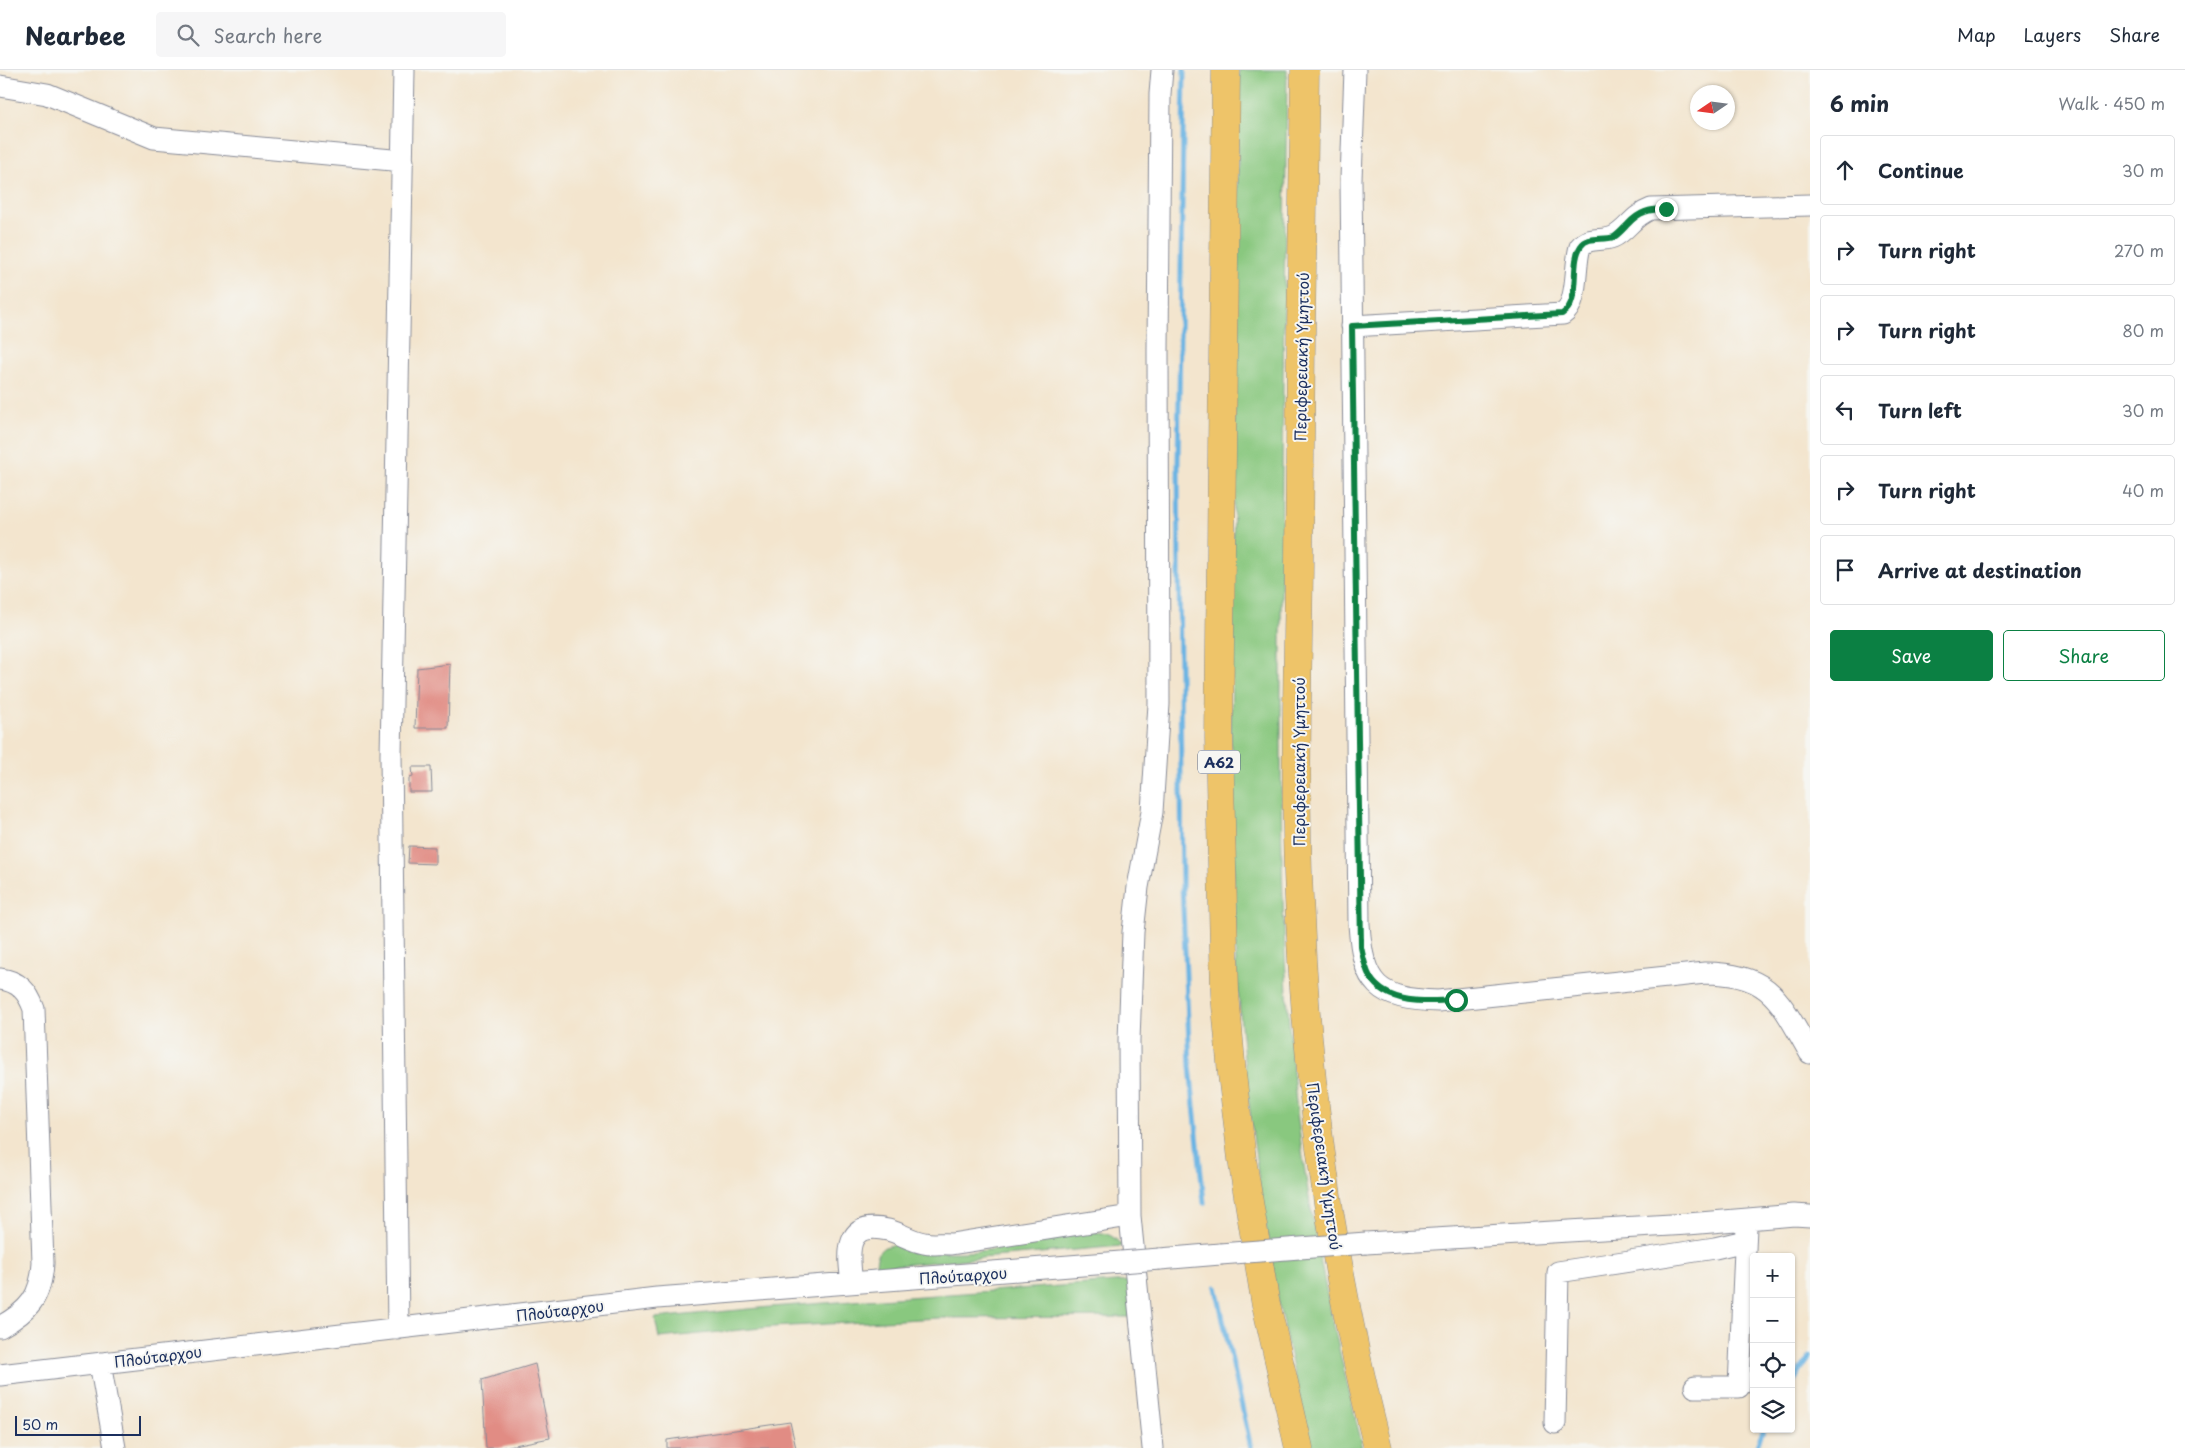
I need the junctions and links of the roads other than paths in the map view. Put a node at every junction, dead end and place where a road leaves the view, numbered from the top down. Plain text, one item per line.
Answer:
1 (404, 70) edge
2 (1162, 70) edge
3 (1226, 70) edge
4 (1305, 70) edge
5 (1356, 70) edge
6 (0, 86) edge
7 (403, 161) junction
8 (1810, 205) edge
9 (1352, 326) junction
10 (0, 979) edge
11 (1810, 1053) edge
12 (1805, 1212) edge
13 (1130, 1216) junction
14 (1746, 1219) junction
15 (1745, 1241) junction
16 (852, 1283) junction
17 (0, 1327) edge
18 (398, 1329) junction
19 (100, 1363) junction
20 (0, 1375) edge
21 (1694, 1387) dead end
22 (1554, 1423) dead end
23 (115, 1448) edge
24 (1154, 1448) edge
25 (1299, 1448) edge
26 (1378, 1448) edge

1 - 7 street
2 - 13 street
3 - 25 highway, Α62
4 - 26 highway, Περιφερειακή Υμηττού
5 - 9 street
6 - 7 street
7 - 18 street
8 - 9 street
9 - 11 street
10 - 17 street
12 - 14 street, Πλούταρχου
13 - 16 street
13 - 24 street
14 - 15 street
14 - 16 street, Πλούταρχου, bridge
15 - 21 street
15 - 22 street
16 - 18 street, Πλούταρχου
18 - 19 street, Πλούταρχου
19 - 20 street, Πλούταρχου
19 - 23 street

